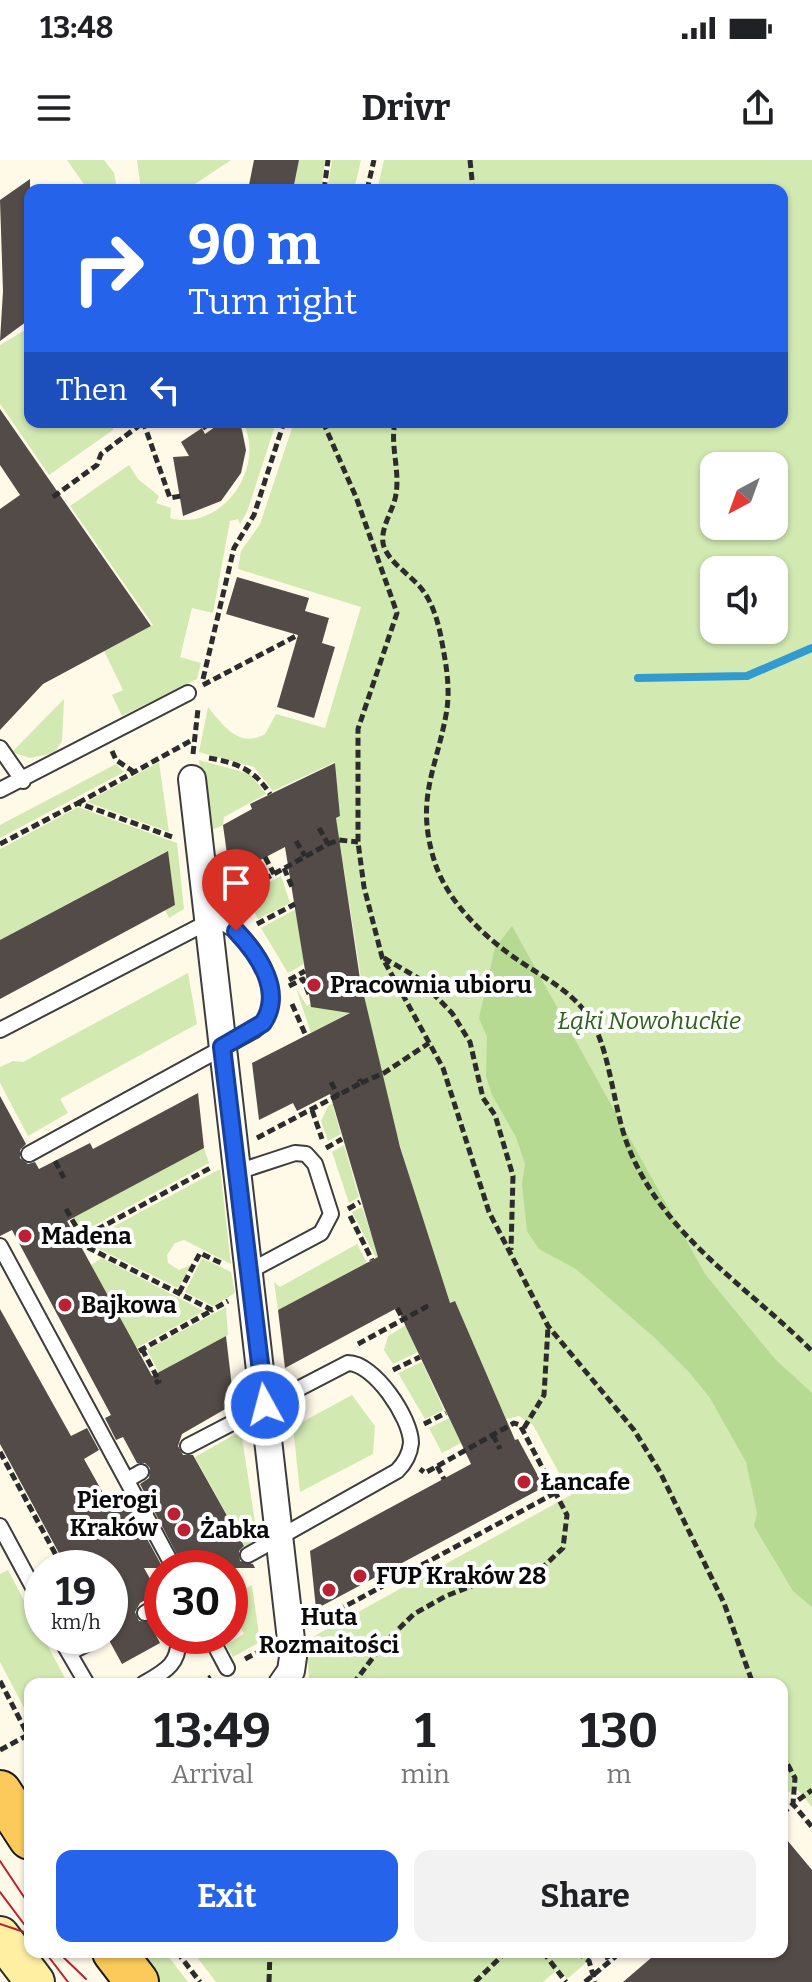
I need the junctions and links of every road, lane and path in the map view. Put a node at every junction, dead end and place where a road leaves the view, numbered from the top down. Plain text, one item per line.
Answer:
1 (328, 160) edge
2 (374, 160) edge
3 (470, 160) edge
4 (325, 184) edge
5 (368, 184) edge
6 (472, 184) edge
7 (137, 428) edge
8 (146, 428) edge
9 (206, 428) edge
10 (281, 428) edge
11 (326, 428) edge
12 (394, 428) edge
13 (208, 432) dead end
14 (181, 496) dead end
15 (53, 497) dead end
16 (384, 546) junction
17 (373, 551) junction
18 (298, 635) dead end
19 (202, 685) junction
20 (188, 693) dead end
21 (106, 738) junction
22 (194, 739) junction
23 (0, 748) edge
24 (192, 767) junction
25 (134, 772) junction
26 (23, 781) junction
27 (0, 790) edge
28 (270, 794) dead end
29 (78, 803) junction
30 (319, 828) dead end
31 (179, 839) dead end
32 (296, 841) dead end
33 (358, 842) junction
34 (0, 844) edge
35 (328, 844) junction
36 (305, 856) junction
37 (265, 857) dead end
38 (284, 868) junction
39 (274, 874) junction
40 (292, 887) dead end
41 (295, 904) dead end
42 (212, 910) junction
43 (255, 925) dead end
44 (382, 957) junction
45 (305, 971) dead end
46 (309, 994) dead end
47 (0, 1030) edge
48 (429, 1043) junction
49 (222, 1047) junction
50 (331, 1082) dead end
51 (338, 1096) junction
52 (255, 1139) dead end
53 (342, 1139) dead end
54 (325, 1148) dead end
55 (29, 1154) dead end
56 (53, 1157) dead end
57 (226, 1168) junction
58 (64, 1178) dead end
59 (360, 1202) dead end
60 (66, 1209) dead end
61 (347, 1210) dead end
62 (82, 1237) junction
63 (0, 1246) edge
64 (511, 1251) junction
65 (240, 1270) junction
66 (179, 1293) junction
67 (233, 1298) dead end
68 (424, 1302) dead end
69 (397, 1308) dead end
70 (212, 1310) junction
71 (403, 1319) junction
72 (548, 1326) junction
73 (349, 1347) dead end
74 (812, 1351) edge
75 (420, 1357) dead end
76 (392, 1370) dead end
77 (155, 1383) dead end
78 (265, 1405) junction
79 (446, 1413) dead end
80 (423, 1425) dead end
81 (524, 1428) junction
82 (493, 1435) junction
83 (188, 1446) dead end
84 (500, 1449) dead end
85 (0, 1452) edge
86 (406, 1460) junction
87 (437, 1466) junction
88 (141, 1472) dead end
89 (444, 1479) dead end
90 (127, 1480) junction
91 (557, 1491) junction
92 (0, 1526) edge
93 (279, 1538) junction
94 (53, 1550) edge
95 (164, 1550) edge
96 (248, 1555) dead end
97 (24, 1571) edge
98 (314, 1622) dead end
99 (290, 1635) junction
100 (70, 1654) edge
101 (178, 1654) edge
102 (220, 1654) edge
103 (227, 1668) joint
104 (84, 1678) edge
105 (153, 1678) edge
106 (285, 1678) edge
107 (358, 1678) edge
108 (751, 1678) edge
109 (0, 1681) edge
110 (24, 1727) edge
111 (24, 1739) edge
112 (0, 1750) edge
113 (788, 1765) edge
114 (812, 1790) edge
115 (793, 1804) junction
116 (788, 1809) edge
117 (812, 1827) edge
118 (0, 1936) edge
119 (119, 1958) edge
120 (182, 1958) edge
121 (270, 1958) edge
122 (500, 1958) edge
123 (548, 1958) edge
124 (585, 1958) edge
125 (607, 1958) edge
126 (614, 1958) edge
127 (609, 1962) junction
128 (590, 1980) edge
129 (35, 1982) edge
130 (137, 1982) edge
131 (200, 1982) edge
132 (269, 1982) edge
133 (475, 1982) edge
134 (566, 1982) edge

1 - 4 path
2 - 5 path
3 - 6 path
7 - 15 path
8 - 14 path
9 - 13 path
10 - 19 path
11 - 17 path
12 - 16 path
16 - 17 path
16 - 74 path
17 - 33 path
18 - 19 path
19 - 22 path
20 - 21 lane
21 - 25 path
21 - 26 lane
22 - 24 path
22 - 25 path
23 - 26 lane
24 - 28 path
24 - 42 street
25 - 29 path
26 - 27 lane
29 - 31 path
29 - 34 path
30 - 35 path
32 - 36 path
33 - 35 path
33 - 44 path
35 - 36 path
36 - 38 path
37 - 39 path
38 - 39 path
38 - 40 path
39 - 42 path
41 - 43 path
42 - 47 lane
42 - 49 street
42 - 49 lane
44 - 48 path
44 - 64 path
45 - 46 path
48 - 51 path
48 - 64 path
49 - 55 lane
49 - 57 street
50 - 51 path
51 - 52 path
53 - 54 path
56 - 58 path
57 - 62 path
57 - 65 street
57 - 65 lane
59 - 61 path
60 - 62 path
62 - 66 path
63 - 90 lane
64 - 72 path
65 - 66 path
65 - 78 street
66 - 70 path
67 - 70 path
68 - 71 path
69 - 71 path
70 - 77 path
71 - 73 path
72 - 81 path
72 - 108 path
75 - 76 path
78 - 83 lane
78 - 86 lane
78 - 93 street
79 - 80 path
81 - 82 path
81 - 91 path
82 - 84 path
82 - 87 path
85 - 94 path
86 - 87 path
86 - 93 lane
87 - 89 path
88 - 90 lane
90 - 95 lane
91 - 98 path
91 - 107 path
92 - 97 lane
93 - 96 lane
93 - 99 street
99 - 103 path
99 - 106 street
100 - 104 lane
101 - 105 lane
102 - 103 lane
109 - 110 path
111 - 112 path
113 - 115 path
114 - 115 path
115 - 116 path
115 - 117 path
118 - 129 main road
119 - 130 main road
120 - 131 path
121 - 132 path
122 - 133 path
123 - 134 path
124 - 128 path
125 - 127 path
126 - 127 path
127 - 128 path

